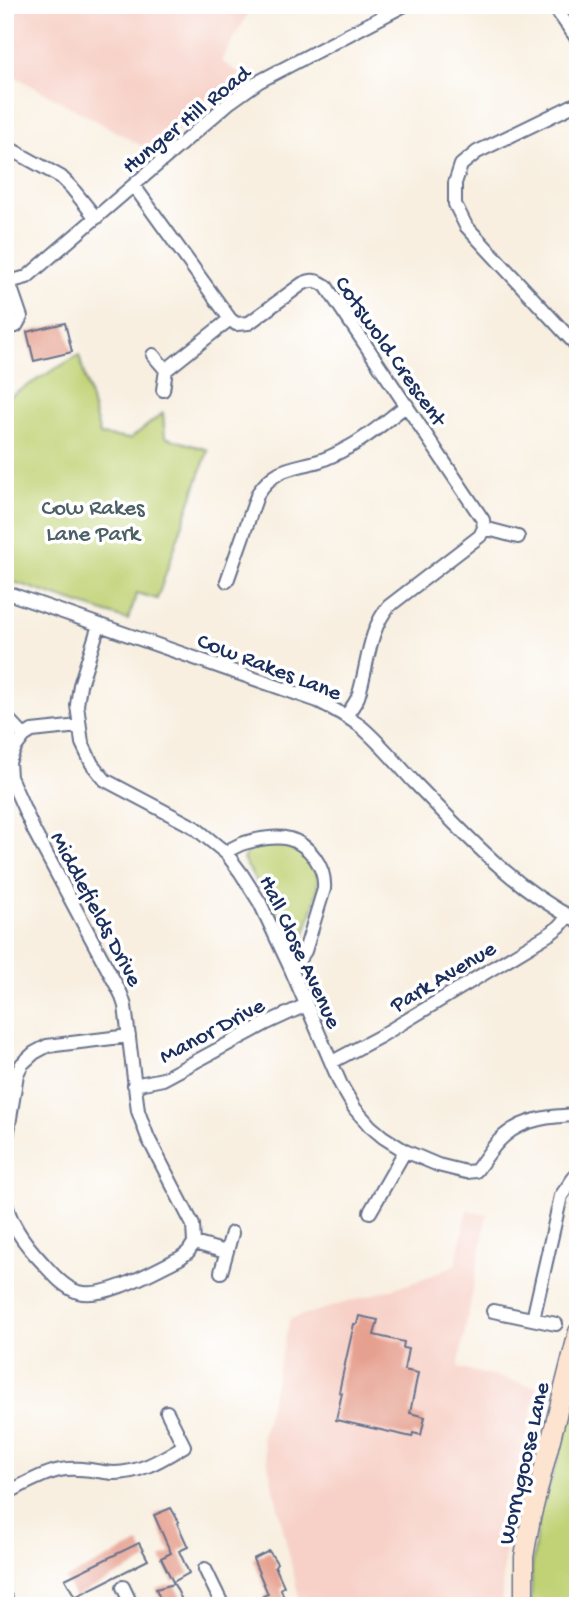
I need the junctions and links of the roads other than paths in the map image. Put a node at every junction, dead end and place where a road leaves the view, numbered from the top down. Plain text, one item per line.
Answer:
1 (405, 5) edge
2 (553, 5) edge
3 (578, 40) edge
4 (578, 103) edge
5 (5, 146) edge
6 (134, 186) junction
7 (96, 218) junction
8 (7, 283) edge
9 (230, 319) junction
10 (5, 329) edge
11 (578, 348) edge
12 (153, 355) dead end
13 (166, 370) junction
14 (163, 390) dead end
15 (407, 405) junction
16 (484, 528) junction
17 (518, 537) dead end
18 (228, 581) dead end
19 (5, 592) edge
20 (99, 625) junction
21 (5, 716) edge
22 (346, 716) junction
23 (79, 726) junction
24 (24, 736) junction
25 (226, 853) junction
26 (573, 918) edge
27 (290, 967) junction
28 (306, 1004) junction
29 (129, 1036) junction
30 (332, 1062) junction
31 (134, 1085) junction
32 (578, 1115) edge
33 (5, 1150) edge
34 (405, 1151) junction
35 (578, 1172) edge
36 (5, 1200) edge
37 (370, 1212) dead end
38 (232, 1233) dead end
39 (194, 1243) junction
40 (226, 1252) junction
41 (221, 1272) dead end
42 (493, 1311) dead end
43 (533, 1319) junction
44 (556, 1324) dead end
45 (578, 1332) edge
46 (167, 1412) dead end
47 (5, 1493) edge
48 (205, 1569) dead end
49 (123, 1587) dead end
50 (132, 1606) edge
51 (223, 1606) edge
52 (524, 1606) edge

1 - 6 street, Hunger Hill Road
2 - 3 street
4 - 11 street
5 - 7 street
6 - 7 street, Hunger Hill Road
6 - 9 street
7 - 8 street, Hunger Hill Road
8 - 10 street
9 - 13 street
9 - 15 street, Cotswold Crescent
12 - 13 street
13 - 14 street
15 - 16 street, Cotswold Crescent
15 - 18 street
16 - 17 street
16 - 22 street
19 - 20 street, Cow Rakes Lane
20 - 22 street, Cow Rakes Lane
20 - 23 street, Hall Close Avenue
21 - 24 street
22 - 26 street, Cow Rakes Lane
23 - 24 street
23 - 25 street, Hall Close Avenue
24 - 29 street, Middlefields Drive
25 - 27 street, Hall Close Avenue
25 - 27 street
26 - 30 street, Park Avenue
27 - 28 street, Hall Close Avenue
28 - 30 street, Hall Close Avenue
28 - 31 street, Manor Drive
29 - 31 street, Middlefields Drive
29 - 33 street
30 - 34 street, Hall Close Avenue
31 - 39 street, Middlefields Drive
32 - 34 street, Hall Close Avenue
34 - 37 street
35 - 43 street
36 - 39 street
38 - 40 street
39 - 40 street
40 - 41 street
42 - 43 street
43 - 44 street
45 - 52 main road, Worrygoose Lane
46 - 47 street
48 - 51 street
49 - 50 street

